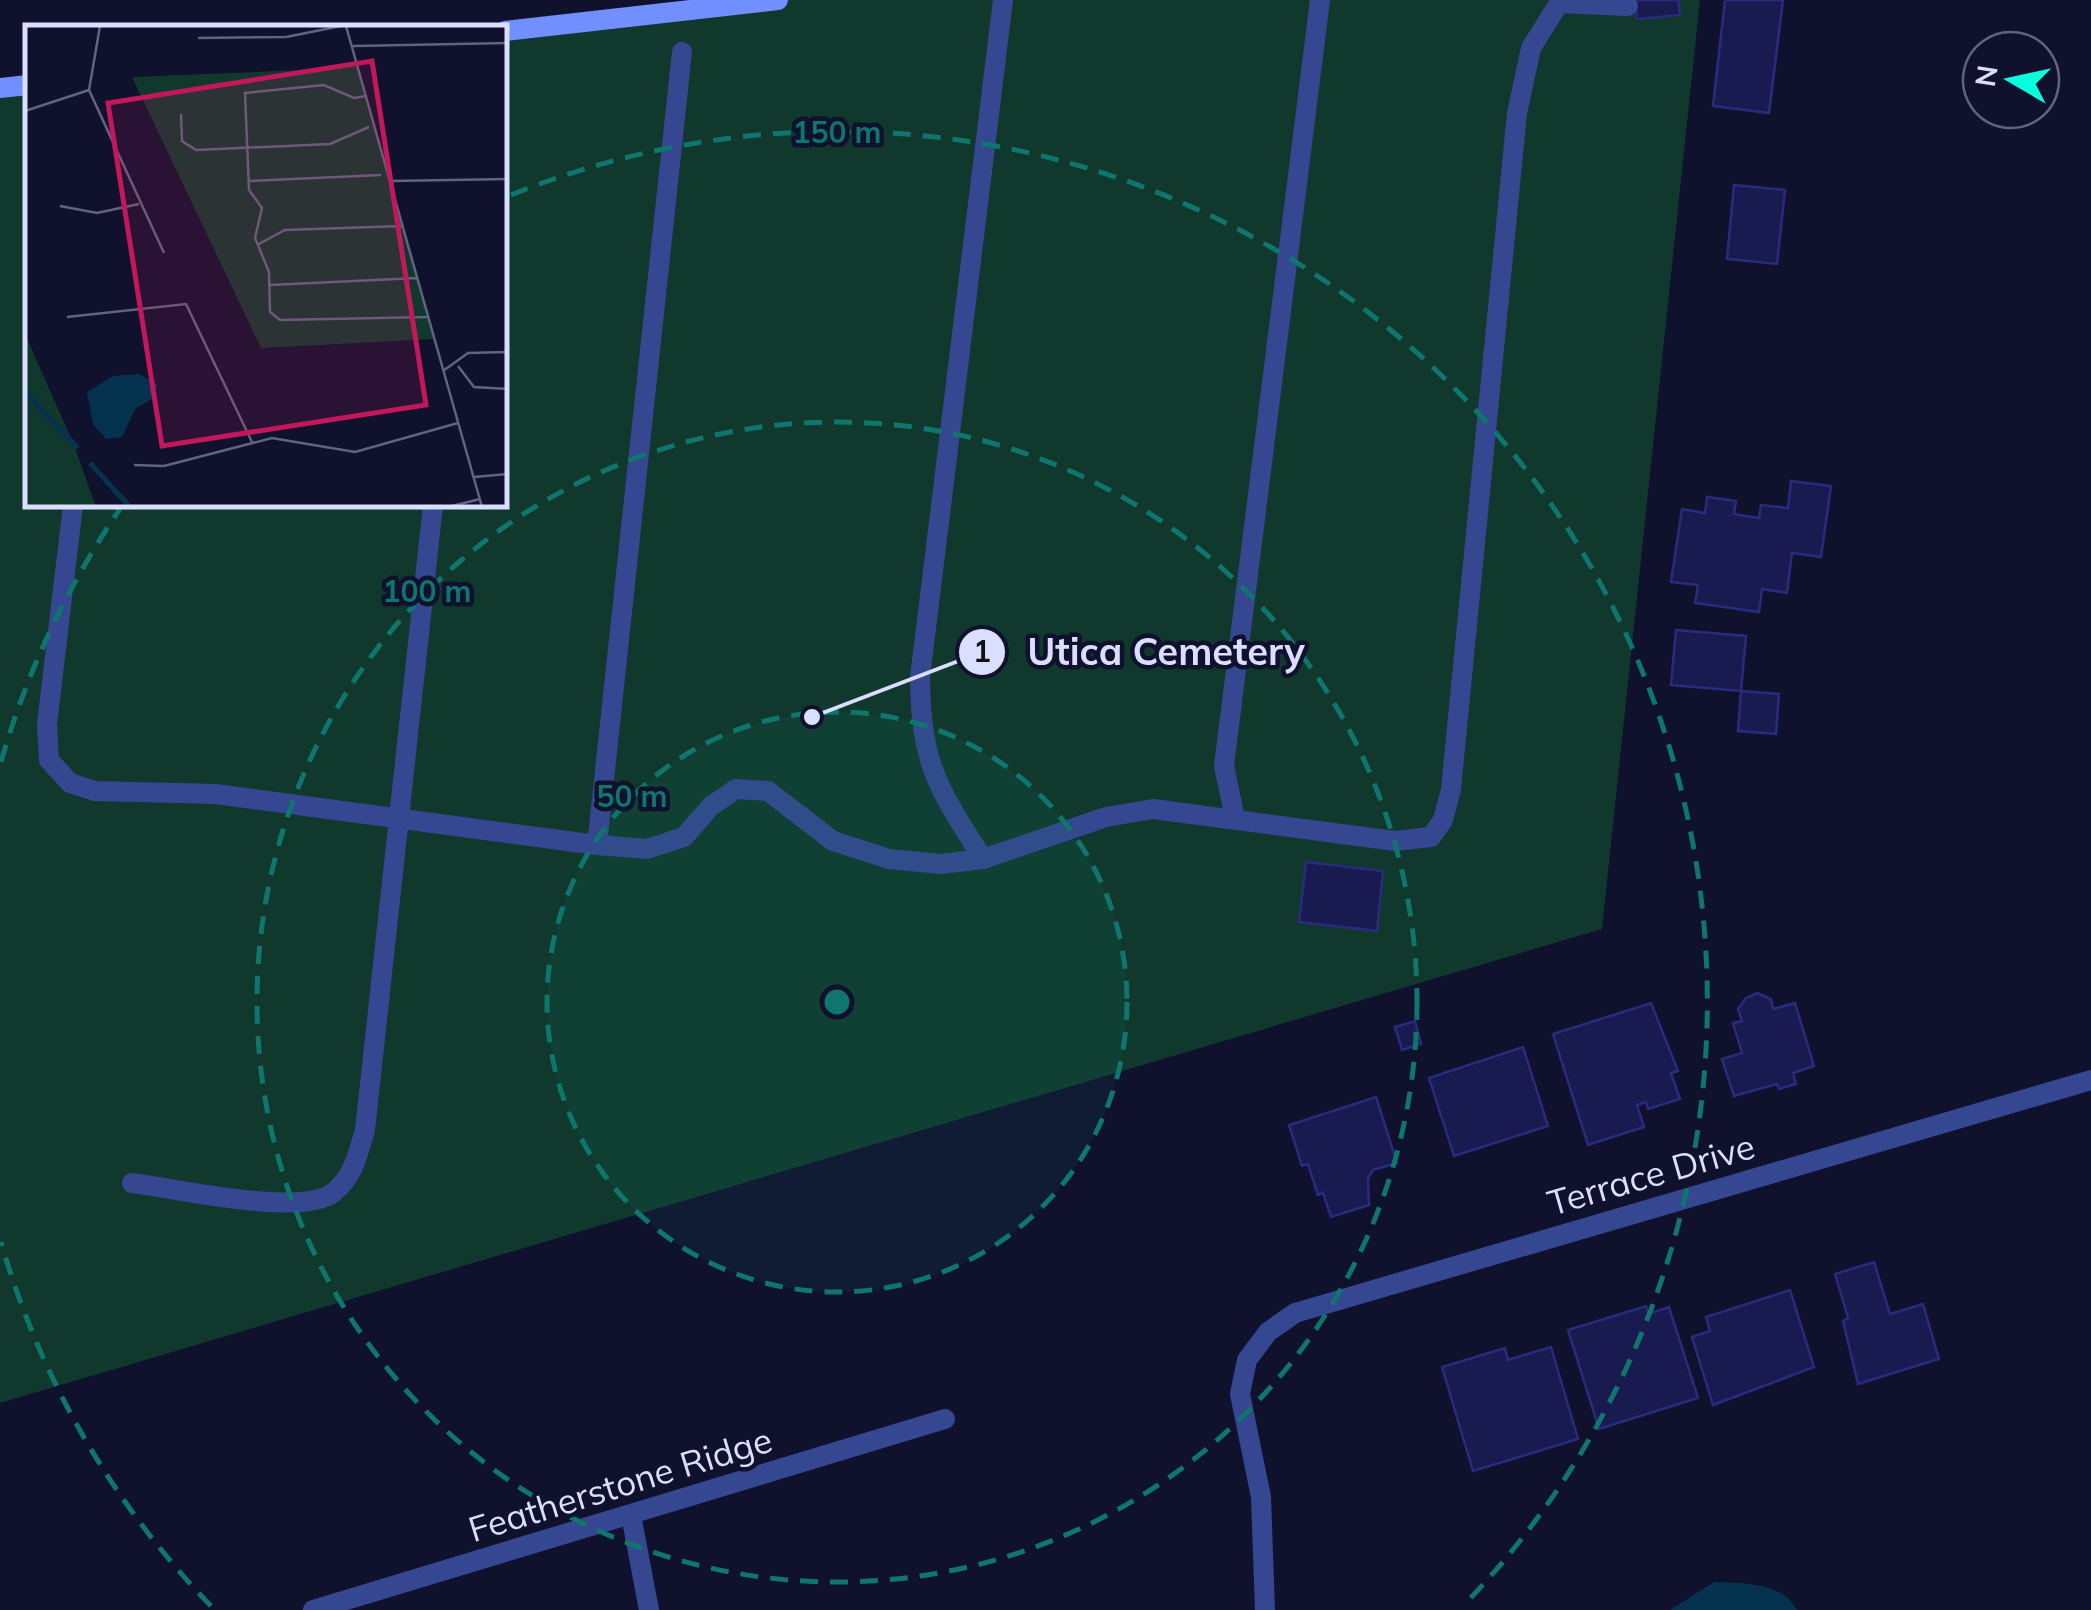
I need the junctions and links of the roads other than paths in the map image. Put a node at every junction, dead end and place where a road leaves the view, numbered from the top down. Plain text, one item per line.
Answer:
1 (778, 0) edge
2 (1003, 0) edge
3 (1320, 0) edge
4 (1560, 2) edge
5 (730, 3) edge
6 (1628, 6) dead end
7 (508, 31) edge
8 (682, 52) dead end
9 (25, 85) edge
10 (0, 88) edge
11 (73, 508) edge
12 (433, 508) edge
13 (1235, 818) junction
14 (399, 820) junction
15 (597, 844) junction
16 (983, 858) junction
17 (2091, 1080) edge
18 (132, 1183) dead end
19 (945, 1419) dead end
20 (631, 1516) junction
21 (313, 1610) edge
22 (649, 1610) edge
23 (1265, 1610) edge

1 - 5 street
2 - 16 street
3 - 13 street
4 - 6 street
4 - 13 street
5 - 7 street
8 - 15 street
9 - 10 street
11 - 14 street
12 - 14 street
13 - 16 street
14 - 15 street
14 - 18 street
15 - 16 street
17 - 23 street, Terrace Drive
19 - 20 street, Featherstone Ridge
20 - 21 street, Featherstone Ridge
20 - 22 street

